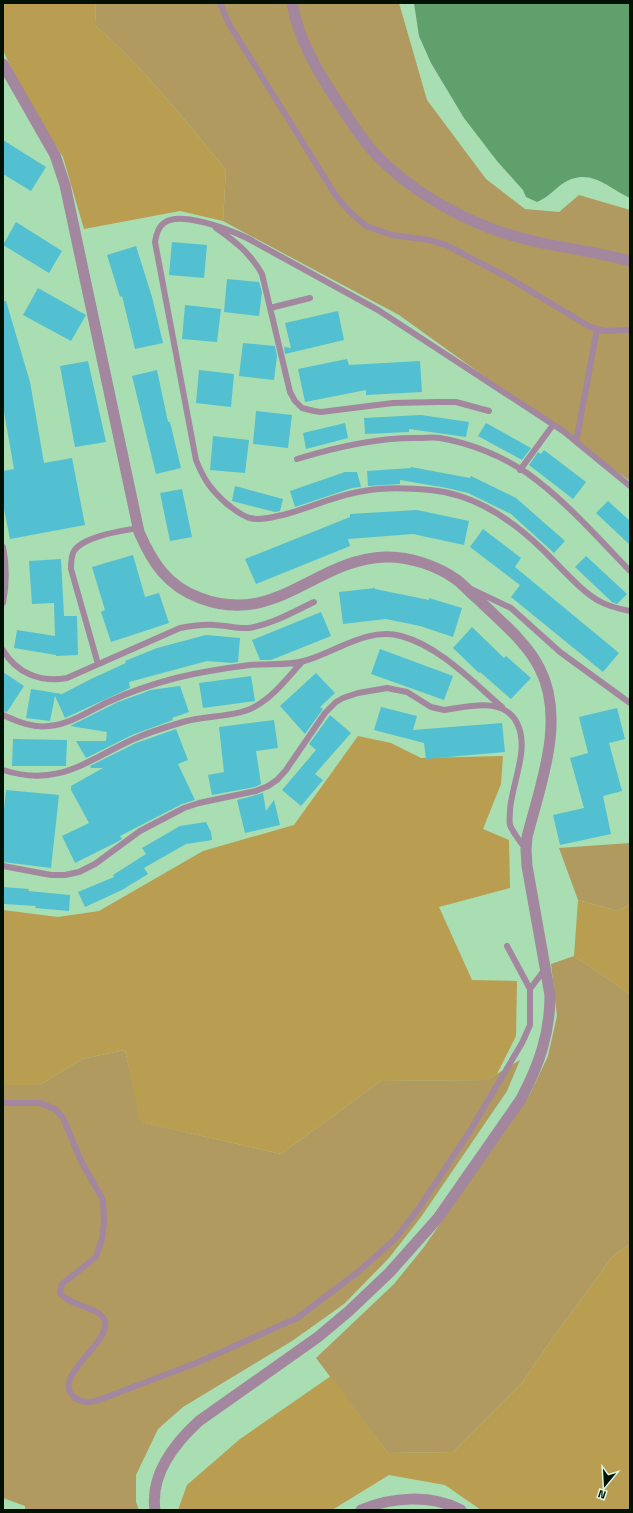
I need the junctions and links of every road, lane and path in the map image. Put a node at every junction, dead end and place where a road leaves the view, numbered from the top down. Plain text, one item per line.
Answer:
1 (220, 3) edge
2 (292, 3) edge
3 (3, 64) edge
4 (4, 80) dead end
5 (16, 86) junction
6 (212, 225) junction
7 (630, 262) edge
8 (310, 298) dead end
9 (270, 308) junction
10 (596, 329) junction
11 (630, 330) edge
12 (489, 411) dead end
13 (553, 424) junction
14 (576, 442) junction
15 (297, 459) dead end
16 (520, 470) junction
17 (630, 486) edge
18 (138, 528) junction
19 (3, 547) edge
20 (4, 558) edge
21 (630, 571) edge
22 (462, 584) junction
23 (314, 602) dead end
24 (3, 603) edge
25 (630, 611) edge
26 (3, 650) edge
27 (302, 662) junction
28 (98, 664) junction
29 (630, 703) edge
30 (511, 714) junction
31 (3, 715) edge
32 (3, 770) edge
33 (526, 850) junction
34 (3, 866) edge
35 (507, 946) dead end
36 (546, 967) junction
37 (530, 989) junction
38 (3, 1103) edge
39 (155, 1510) edge
40 (361, 1510) edge
41 (461, 1510) edge

1 - 10 lane
2 - 7 street
3 - 5 street
4 - 5 lane
5 - 18 street
6 - 9 lane
6 - 13 lane
6 - 25 lane
8 - 9 lane
9 - 12 lane
10 - 11 lane
10 - 14 lane
13 - 14 lane
13 - 16 lane
14 - 17 lane
15 - 16 lane
16 - 21 lane
18 - 22 street
18 - 28 lane
19 - 20 lane
20 - 24 lane
22 - 29 lane
22 - 33 street
23 - 28 lane
26 - 28 lane
27 - 30 lane
27 - 31 lane
27 - 32 lane
30 - 33 lane
30 - 34 lane
33 - 36 street
35 - 37 lane
36 - 37 lane
36 - 39 street
37 - 38 lane
40 - 41 street

